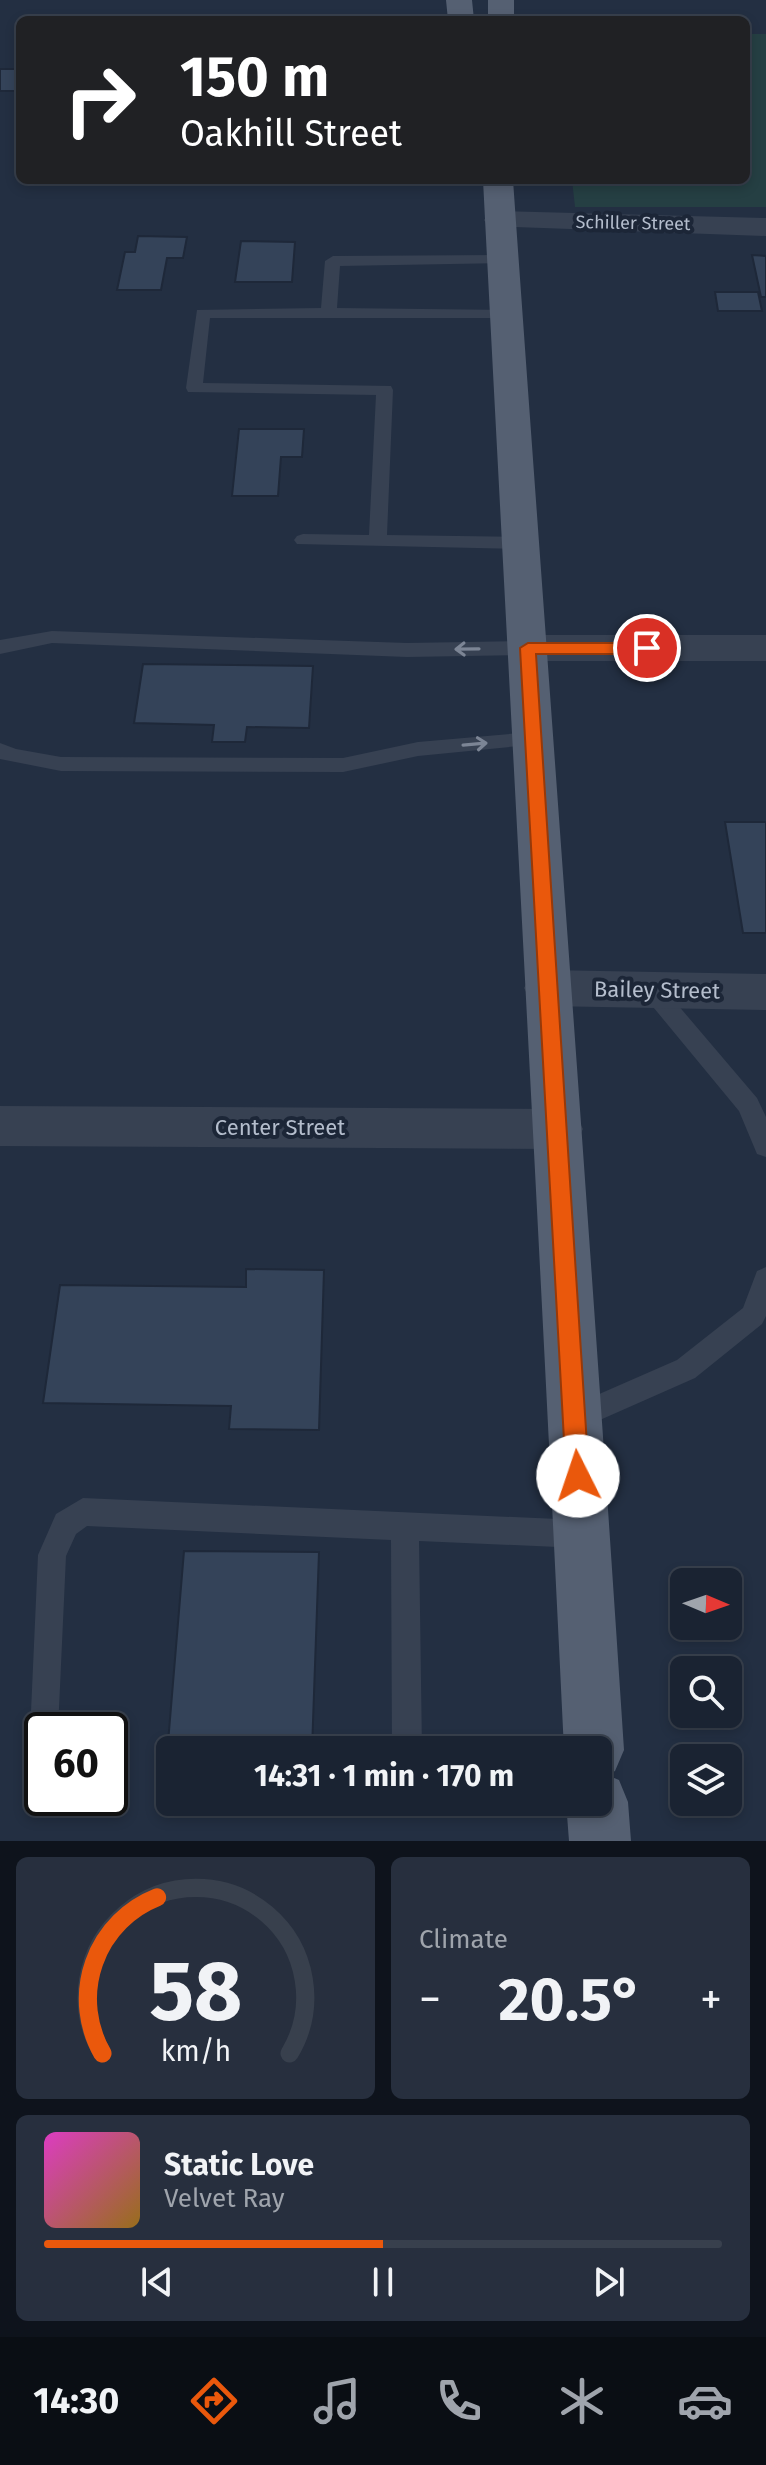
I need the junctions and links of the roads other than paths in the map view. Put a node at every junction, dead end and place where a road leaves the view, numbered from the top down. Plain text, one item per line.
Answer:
1 (497, 194) edge
2 (766, 227) edge
3 (501, 260) junction
4 (505, 313) junction
5 (329, 314) junction
6 (303, 540) dead end
7 (378, 541) junction
8 (520, 543) junction
9 (0, 647) edge
10 (528, 648) junction
11 (766, 648) edge
12 (532, 739) junction
13 (0, 750) edge
14 (547, 988) junction
15 (652, 990) junction
16 (766, 992) edge
17 (0, 1126) edge
18 (559, 1129) junction
19 (766, 1147) edge
20 (766, 1279) edge
21 (574, 1418) junction
22 (405, 1525) junction
23 (581, 1534) junction
24 (44, 1712) edge
25 (407, 1736) edge
26 (593, 1736) edge
27 (598, 1816) edge
28 (600, 1841) edge

1 - 2 street, Schiller Street
1 - 3 main road
3 - 4 main road
3 - 5 lane
4 - 5 lane
4 - 8 main road
5 - 7 lane
6 - 7 lane
7 - 8 lane
8 - 10 main road
10 -> 9 lane
10 - 11 street
10 - 12 main road
13 -> 12 lane
12 - 14 main road
14 - 15 street, Bailey Street
14 - 18 main road
15 - 16 street, Bailey Street
15 - 19 lane
17 - 18 street, Center Street
18 - 21 main road
20 - 21 lane
21 - 23 main road
22 - 23 lane
22 - 24 lane
22 - 25 lane
23 - 26 main road
27 - 28 main road

